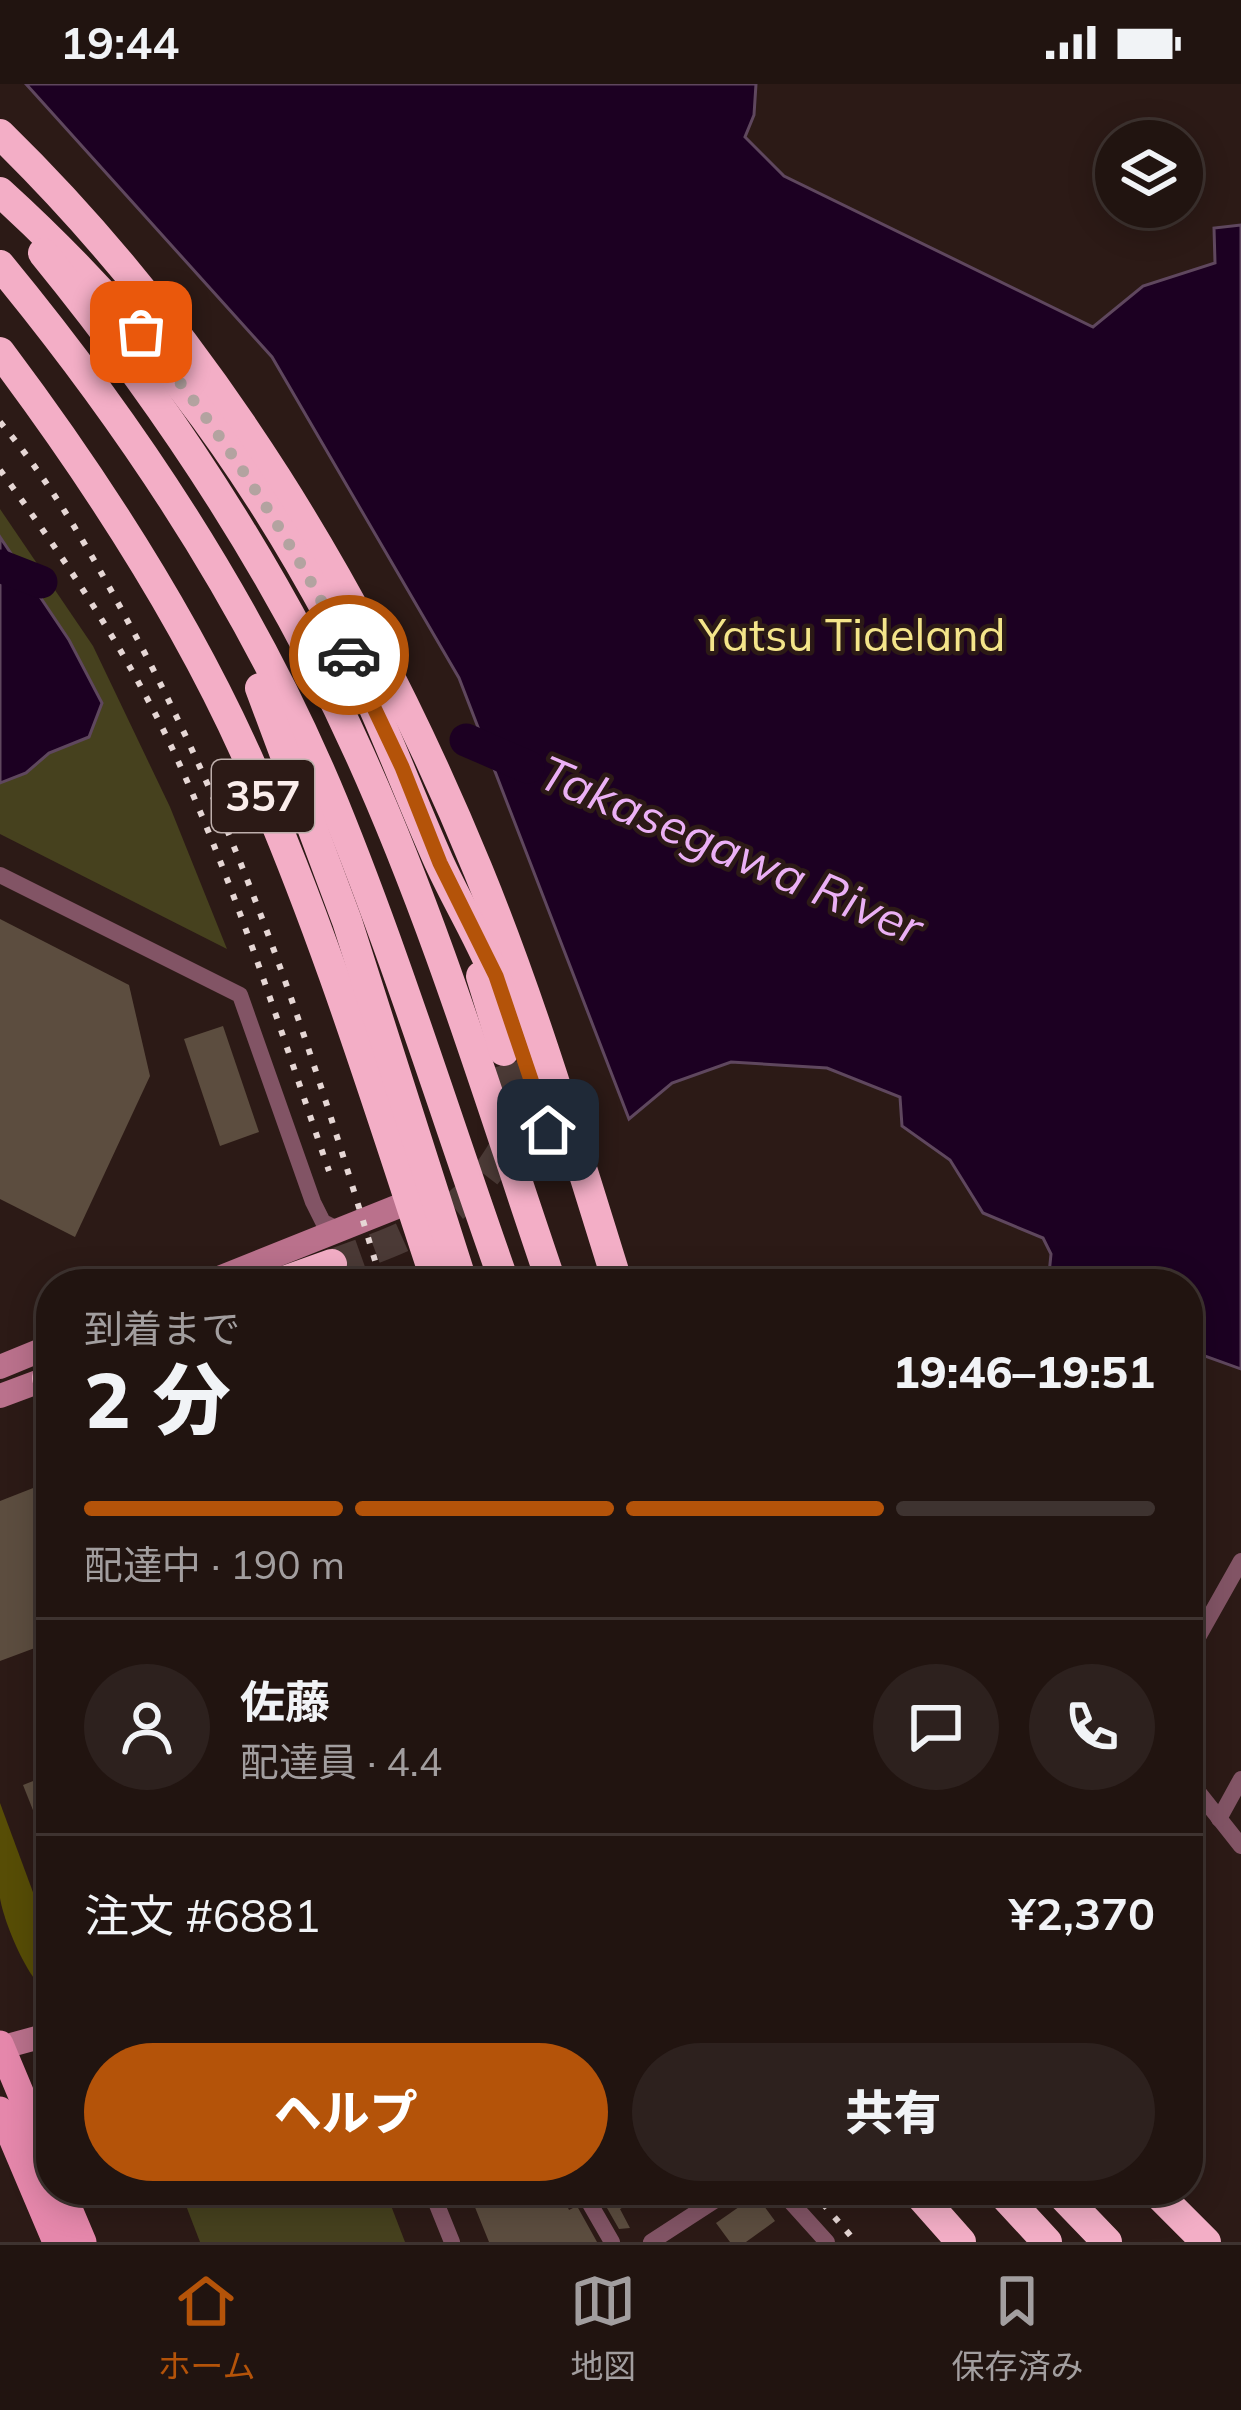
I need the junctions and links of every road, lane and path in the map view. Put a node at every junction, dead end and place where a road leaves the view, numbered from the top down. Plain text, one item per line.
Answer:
1 (0, 134) edge
2 (0, 192) edge
3 (0, 204) edge
4 (0, 265) edge
5 (0, 352) edge
6 (115, 418) junction
7 (440, 863) junction
8 (0, 875) edge
9 (504, 1051) tunnel mouth
10 (416, 1139) junction
11 (313, 1202) junction
12 (409, 1202) junction
13 (337, 1229) junction
14 (297, 1246) junction
15 (332, 1264) tunnel mouth
16 (241, 1269) edge
17 (318, 1269) edge
18 (431, 1269) edge
19 (458, 1269) edge
20 (500, 1269) edge
21 (546, 1269) edge
22 (592, 1269) edge
23 (613, 1269) edge
24 (36, 1352) edge
25 (0, 1367) edge
26 (36, 1382) edge
27 (0, 1396) edge
28 (1241, 1562) edge
29 (1203, 1629) edge
30 (1241, 1779) edge
31 (1203, 1799) edge
32 (1219, 1820) junction
33 (1241, 1846) edge
34 (36, 2037) edge
35 (0, 2047) edge
36 (0, 2110) edge
37 (36, 2131) edge
38 (36, 2195) edge
39 (40, 2205) edge
40 (67, 2205) edge
41 (437, 2205) edge
42 (591, 2205) edge
43 (707, 2205) edge
44 (794, 2205) edge
45 (928, 2205) edge
46 (1013, 2205) edge
47 (1071, 2205) edge
48 (1169, 2205) edge
49 (56, 2242) edge
50 (83, 2242) edge
51 (452, 2242) edge
52 (612, 2242) edge
53 (651, 2242) edge
54 (827, 2242) edge
55 (961, 2242) edge
56 (1047, 2242) edge
57 (1107, 2242) edge
58 (1206, 2242) edge

1 - 23 highway
2 - 7 highway
3 - 21 highway
4 - 6 highway
5 - 12 highway, 357
6 - 10 highway
6 - 20 highway
7 - 9 highway
7 - 22 highway
8 - 11 street
10 - 12 highway
10 - 19 highway
11 - 13 street
11 - 14 street
12 - 13 street
12 - 18 highway, 357
13 - 14 street
14 - 16 street
15 - 17 highway
24 - 25 street
26 - 27 street
28 - 29 street
30 - 32 street
31 - 32 street
32 - 33 street
34 - 35 street
35 - 37 main road
36 - 38 main road
39 - 49 main road
40 - 50 main road
41 - 51 street
42 - 52 street
43 - 53 street
44 - 54 street
45 - 55 highway
46 - 56 highway
47 - 57 highway
48 - 58 highway

